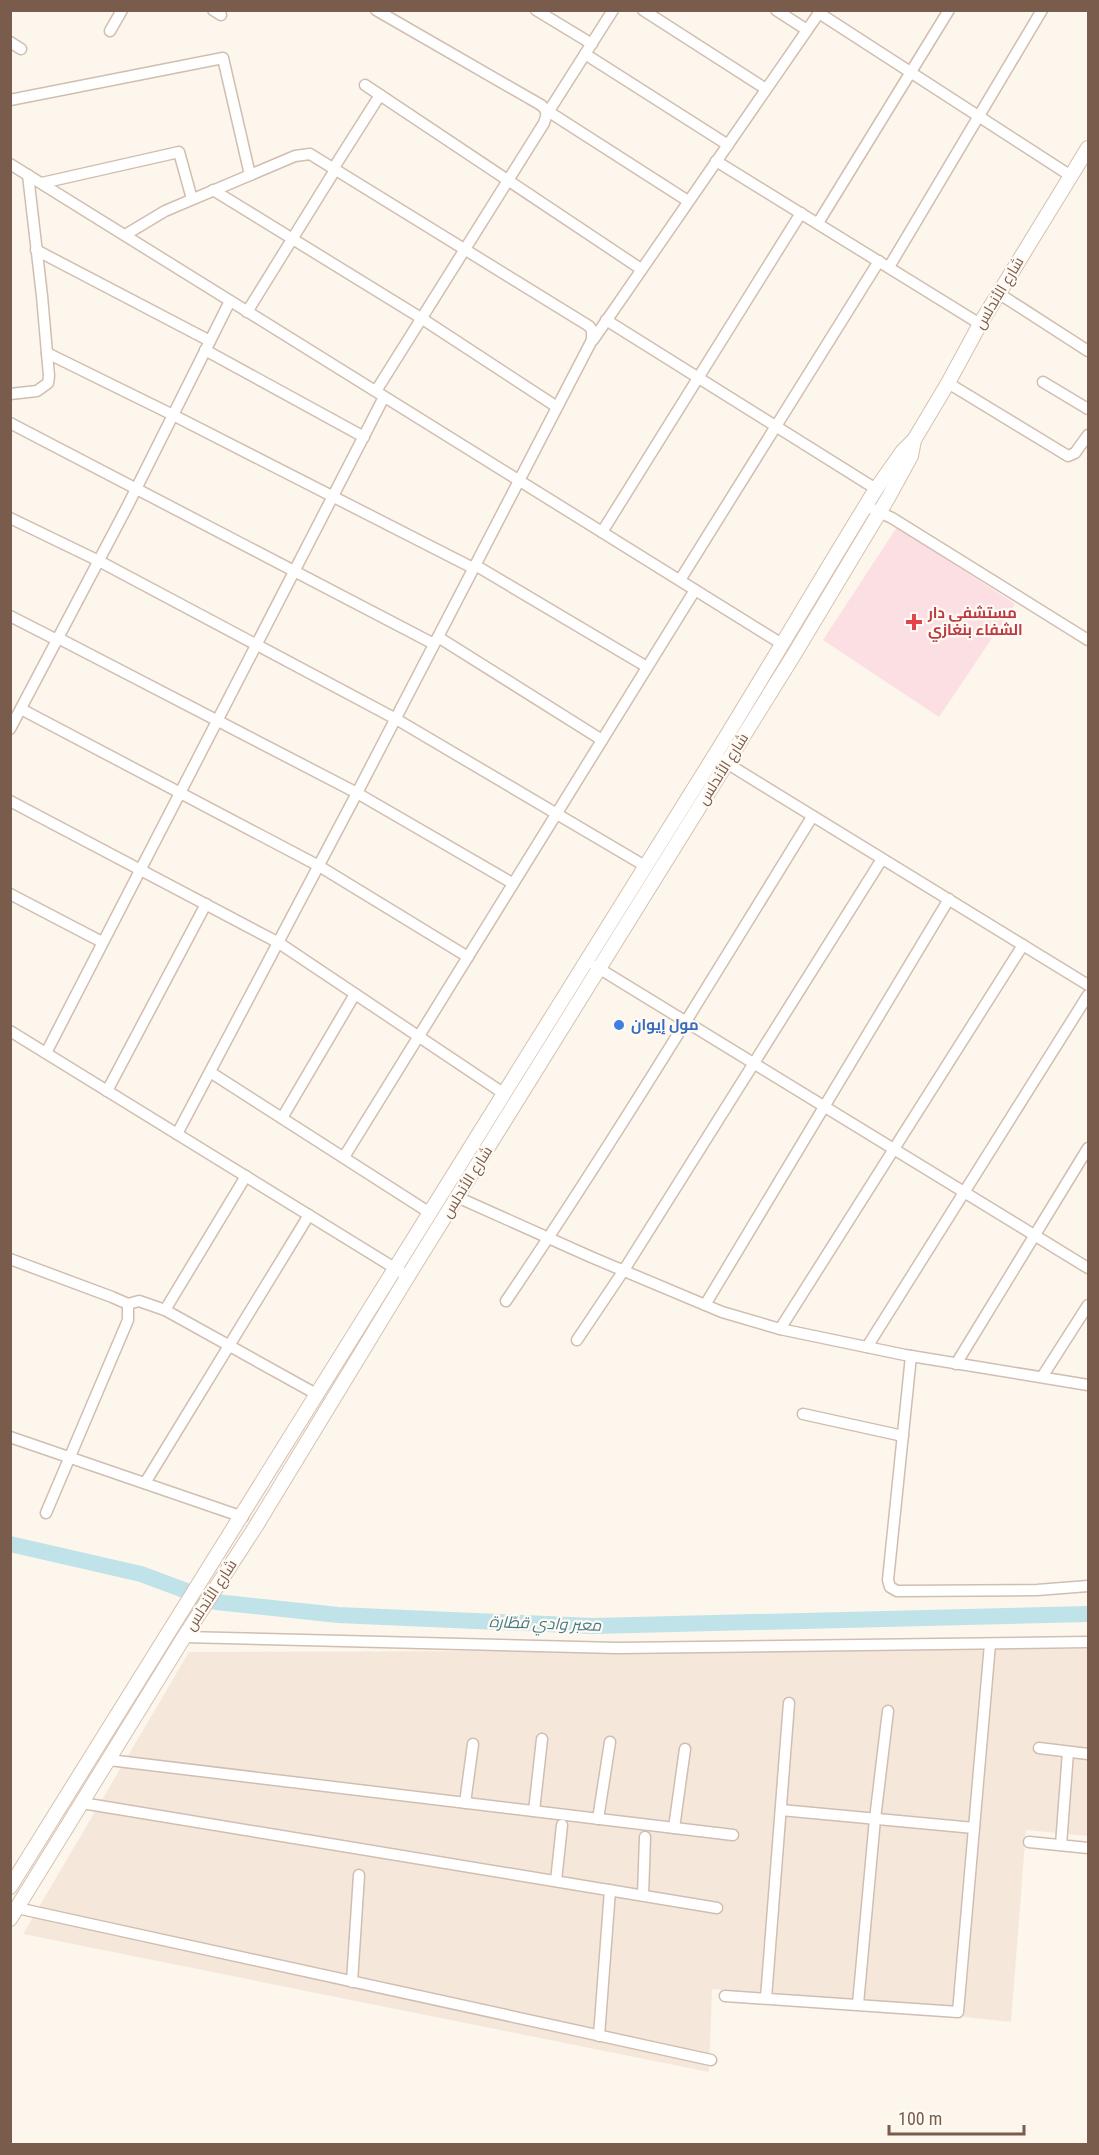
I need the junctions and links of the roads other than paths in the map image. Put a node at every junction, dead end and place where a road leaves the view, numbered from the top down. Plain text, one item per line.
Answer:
1 (376, 10) edge
2 (536, 10) edge
3 (613, 10) edge
4 (643, 10) edge
5 (776, 10) edge
6 (949, 10) edge
7 (1042, 10) edge
8 (120, 11) edge
9 (820, 12) edge
10 (807, 30) junction
11 (110, 32) dead end
12 (10, 42) edge
13 (592, 44) junction
14 (21, 49) dead end
15 (585, 54) junction
16 (911, 73) junction
17 (365, 85) dead end
18 (766, 89) junction
19 (380, 95) junction
20 (10, 100) edge
21 (547, 112) junction
22 (979, 116) junction
23 (728, 145) junction
24 (1089, 148) edge
25 (716, 161) junction
26 (10, 164) edge
27 (1084, 164) edge
28 (334, 170) junction
29 (28, 175) junction
30 (250, 175) junction
31 (1071, 176) junction
32 (508, 180) junction
33 (42, 183) junction
34 (213, 190) junction
35 (192, 199) junction
36 (688, 201) junction
37 (801, 213) junction
38 (818, 224) junction
39 (125, 236) junction
40 (294, 239) junction
41 (464, 249) junction
42 (36, 250) junction
43 (884, 264) junction
44 (641, 269) junction
45 (998, 293) junction
46 (230, 301) junction
47 (247, 312) junction
48 (421, 318) junction
49 (606, 320) junction
50 (980, 324) junction
51 (592, 340) junction
52 (208, 346) junction
53 (1089, 351) edge
54 (47, 352) junction
55 (699, 378) junction
56 (1043, 382) dead end
57 (948, 383) junction
58 (10, 394) edge
59 (380, 394) junction
60 (557, 407) junction
61 (1089, 409) edge
62 (173, 414) junction
63 (10, 423) edge
64 (776, 427) junction
65 (1089, 435) edge
66 (364, 437) junction
67 (914, 440) junction
68 (518, 480) junction
69 (136, 489) junction
70 (876, 489) junction
71 (333, 497) junction
72 (866, 506) junction
73 (880, 512) junction
74 (10, 518) edge
75 (602, 532) junction
76 (99, 561) junction
77 (474, 566) junction
78 (295, 573) junction
79 (680, 580) junction
80 (695, 590) junction
81 (10, 616) edge
82 (58, 639) junction
83 (1089, 640) edge
84 (436, 641) junction
85 (782, 644) junction
86 (257, 645) junction
87 (647, 667) junction
88 (21, 709) junction
89 (396, 719) junction
90 (218, 721) junction
91 (10, 729) edge
92 (602, 740) junction
93 (714, 756) junction
94 (726, 764) junction
95 (357, 793) junction
96 (180, 794) junction
97 (10, 801) edge
98 (556, 813) junction
99 (812, 817) junction
100 (882, 859) junction
101 (319, 866) junction
102 (645, 866) junction
103 (141, 869) junction
104 (512, 883) junction
105 (10, 894) edge
106 (948, 899) junction
107 (206, 904) junction
108 (102, 942) junction
109 (279, 943) junction
110 (1023, 945) junction
111 (468, 957) junction
112 (586, 960) junction
113 (599, 968) junction
114 (1089, 985) edge
115 (355, 994) junction
116 (1089, 995) edge
117 (685, 1022) junction
118 (10, 1031) edge
119 (419, 1038) junction
120 (46, 1053) junction
121 (753, 1064) junction
122 (210, 1072) junction
123 (107, 1091) junction
124 (503, 1093) junction
125 (824, 1107) junction
126 (282, 1118) junction
127 (177, 1134) junction
128 (1089, 1148) edge
129 (893, 1149) junction
130 (344, 1157) junction
131 (246, 1176) junction
132 (963, 1193) junction
133 (457, 1197) junction
134 (430, 1213) junction
135 (309, 1215) junction
136 (1034, 1235) junction
137 (549, 1238) junction
138 (10, 1259) edge
139 (395, 1268) junction
140 (1089, 1268) edge
141 (624, 1270) junction
142 (408, 1276) junction
143 (506, 1301) dead end
144 (128, 1304) junction
145 (705, 1305) junction
146 (1089, 1305) edge
147 (165, 1310) junction
148 (780, 1329) junction
149 (577, 1340) dead end
150 (229, 1346) junction
151 (867, 1347) junction
152 (911, 1356) junction
153 (956, 1364) junction
154 (1042, 1377) junction
155 (1089, 1384) edge
156 (318, 1395) junction
157 (803, 1414) dead end
158 (903, 1436) junction
159 (10, 1437) edge
160 (69, 1457) junction
161 (145, 1483) junction
162 (46, 1513) dead end
163 (243, 1517) junction
164 (1089, 1586) edge
165 (184, 1637) junction
166 (1089, 1642) edge
167 (990, 1644) junction
168 (789, 1703) dead end
169 (888, 1711) dead end
170 (542, 1739) dead end
171 (609, 1742) dead end
172 (473, 1744) dead end
173 (1039, 1748) dead end
174 (685, 1749) dead end
175 (1068, 1752) junction
176 (1089, 1754) edge
177 (108, 1760) junction
178 (82, 1803) junction
179 (465, 1803) junction
180 (781, 1810) junction
181 (534, 1811) junction
182 (598, 1819) junction
183 (875, 1819) junction
184 (562, 1825) dead end
185 (674, 1828) junction
186 (974, 1828) junction
187 (732, 1835) dead end
188 (645, 1838) dead end
189 (1029, 1842) dead end
190 (1061, 1845) junction
191 (1089, 1848) edge
192 (359, 1875) dead end
193 (556, 1881) junction
194 (10, 1887) edge
195 (610, 1890) junction
196 (643, 1896) junction
197 (717, 1908) dead end
198 (14, 1914) edge
199 (352, 1982) junction
200 (725, 1996) dead end
201 (766, 1998) junction
202 (858, 2004) junction
203 (599, 2036) junction
204 (711, 2060) dead end

1 - 21 street
2 - 13 street
3 - 13 street
4 - 18 street
5 - 10 street
6 - 16 street
7 - 22 street
8 - 11 street
9 - 10 street
9 - 16 street
10 - 18 street
12 - 14 street
13 - 15 street
15 - 21 street
15 - 23 street
16 - 22 street
16 - 38 street
17 - 19 street
18 - 23 street
19 - 28 street
19 - 32 street
20 - 30 street
21 - 32 street
21 - 36 street
22 - 31 street
22 - 43 street
23 - 25 street
24 - 27 main road, شارع الأندلس
25 - 36 street
25 - 37 street
26 - 29 street
27 - 31 main road, شارع الأندلس
28 - 30 street
28 - 40 street
28 - 41 street
29 - 33 street
29 - 42 street
30 - 34 street
31 - 45 main road, شارع الأندلس
32 - 41 street
32 - 44 street
33 - 35 street
33 - 39 street
34 - 35 street
34 - 40 street
35 - 39 street
36 - 44 street
37 - 38 street
37 - 55 street
38 - 43 street
39 - 46 street
40 - 47 street
40 - 48 street
41 - 48 street
41 - 51 street
42 - 52 street
42 - 54 street
43 - 50 street
43 - 64 street
44 - 49 street
45 - 50 main road, شارع الأندلس
45 - 53 street
46 - 47 street
46 - 52 street
47 - 59 street
48 - 59 street
48 - 60 street
49 - 51 street
49 - 55 street
50 - 57 main road, شارع الأندلس
51 - 60 street
52 - 62 street
52 - 66 street
54 - 58 street
54 - 62 street
55 - 64 street
55 - 75 street
56 - 61 street
57 - 65 street
57 - 67 main road, شارع الأندلس
59 - 66 street
59 - 68 street
60 - 68 street
62 - 69 street
62 - 71 street
63 - 69 street
64 - 70 street
64 - 79 street
66 - 71 street
67 - 70 main road, شارع الأندلس
67 - 73 main road, شارع الأندلس
68 - 75 street
68 - 77 street
69 - 76 street
69 - 78 street
70 - 72 main road, شارع الأندلس
71 - 77 street
71 - 78 street
72 - 73 street
72 - 85 main road, شارع الأندلس
73 - 83 street
73 - 94 main road, شارع الأندلس
74 - 76 street
75 - 79 street
76 - 82 street
76 - 86 street
77 - 84 street
77 - 87 street
78 - 84 street
78 - 86 street
79 - 80 street
80 - 85 street
80 - 87 street
81 - 82 street
82 - 88 street
82 - 90 street
84 - 89 street
84 - 92 street
85 - 93 main road, شارع الأندلس
86 - 89 street
86 - 90 street
87 - 92 street
88 - 91 street
88 - 96 street
89 - 95 street
89 - 98 street
90 - 95 street
90 - 96 street
92 - 98 street
93 - 94 street
93 - 102 main road, شارع الأندلس
94 - 99 street
94 - 113 main road, شارع الأندلس
95 - 101 street
95 - 104 street
96 - 101 street
96 - 103 street
97 - 103 street
98 - 102 street
98 - 104 street
99 - 100 street
99 - 117 street
100 - 106 street
100 - 121 street
101 - 109 street
101 - 111 street
102 - 112 main road, شارع الأندلس
103 - 107 street
103 - 108 street
104 - 111 street
105 - 108 street
106 - 110 street
106 - 125 street
107 - 109 street
107 - 123 street
108 - 120 street
109 - 115 street
109 - 122 street
110 - 114 street
110 - 129 street
111 - 119 street
112 - 113 street
112 - 124 main road, شارع الأندلس
113 - 117 street
113 - 133 main road, شارع الأندلس
115 - 119 street
115 - 126 street
116 - 132 street
117 - 121 street
117 - 137 street
118 - 120 street
119 - 124 street
119 - 130 street
120 - 123 street
121 - 125 street
121 - 141 street
122 - 126 street
122 - 127 street
123 - 127 street
124 - 134 main road, شارع الأندلس
125 - 129 street
125 - 145 street
126 - 130 street
127 - 131 street
128 - 136 street
129 - 132 street
129 - 148 street
130 - 134 street
131 - 135 street
131 - 147 street
132 - 136 street
132 - 151 street
133 - 137 street
133 - 142 main road, شارع الأندلس
134 - 139 main road, شارع الأندلس
135 - 139 street
135 - 150 street
136 - 140 street
136 - 153 street
137 - 141 street
137 - 143 street
138 - 144 street
139 - 142 street
139 - 156 main road, شارع الأندلس
141 - 145 street
141 - 149 street
142 - 165 main road, شارع الأندلس
144 - 147 street
144 - 160 street
145 - 148 street
146 - 154 street
147 - 150 street
148 - 151 street
150 - 156 street
150 - 161 street
151 - 152 street
152 - 153 street
152 - 158 street
153 - 154 street
154 - 155 street
156 - 163 main road, شارع الأندلس
157 - 158 street
158 - 164 street
159 - 160 street
160 - 161 street
160 - 162 street
161 - 163 street
163 - 194 main road, شارع الأندلس
165 - 167 street
165 - 177 main road, شارع الأندلس
166 - 167 street
167 - 186 street
168 - 180 street
169 - 183 street
170 - 181 street
171 - 182 street
172 - 179 street
173 - 175 street
174 - 185 street
175 - 176 street
175 - 190 street
177 - 178 main road, شارع الأندلس
177 - 179 street
178 - 193 street
178 - 198 main road, شارع الأندلس
179 - 181 street
180 - 183 street
180 - 201 street
181 - 182 street
182 - 185 street
183 - 186 street
183 - 202 street
184 - 193 street
185 - 187 street
186 - 202 street
188 - 196 street
189 - 190 street
190 - 191 street
192 - 199 street
193 - 195 street
195 - 196 street
195 - 203 street
196 - 197 street
198 - 199 street
199 - 203 street
200 - 201 street
201 - 202 street
203 - 204 street

